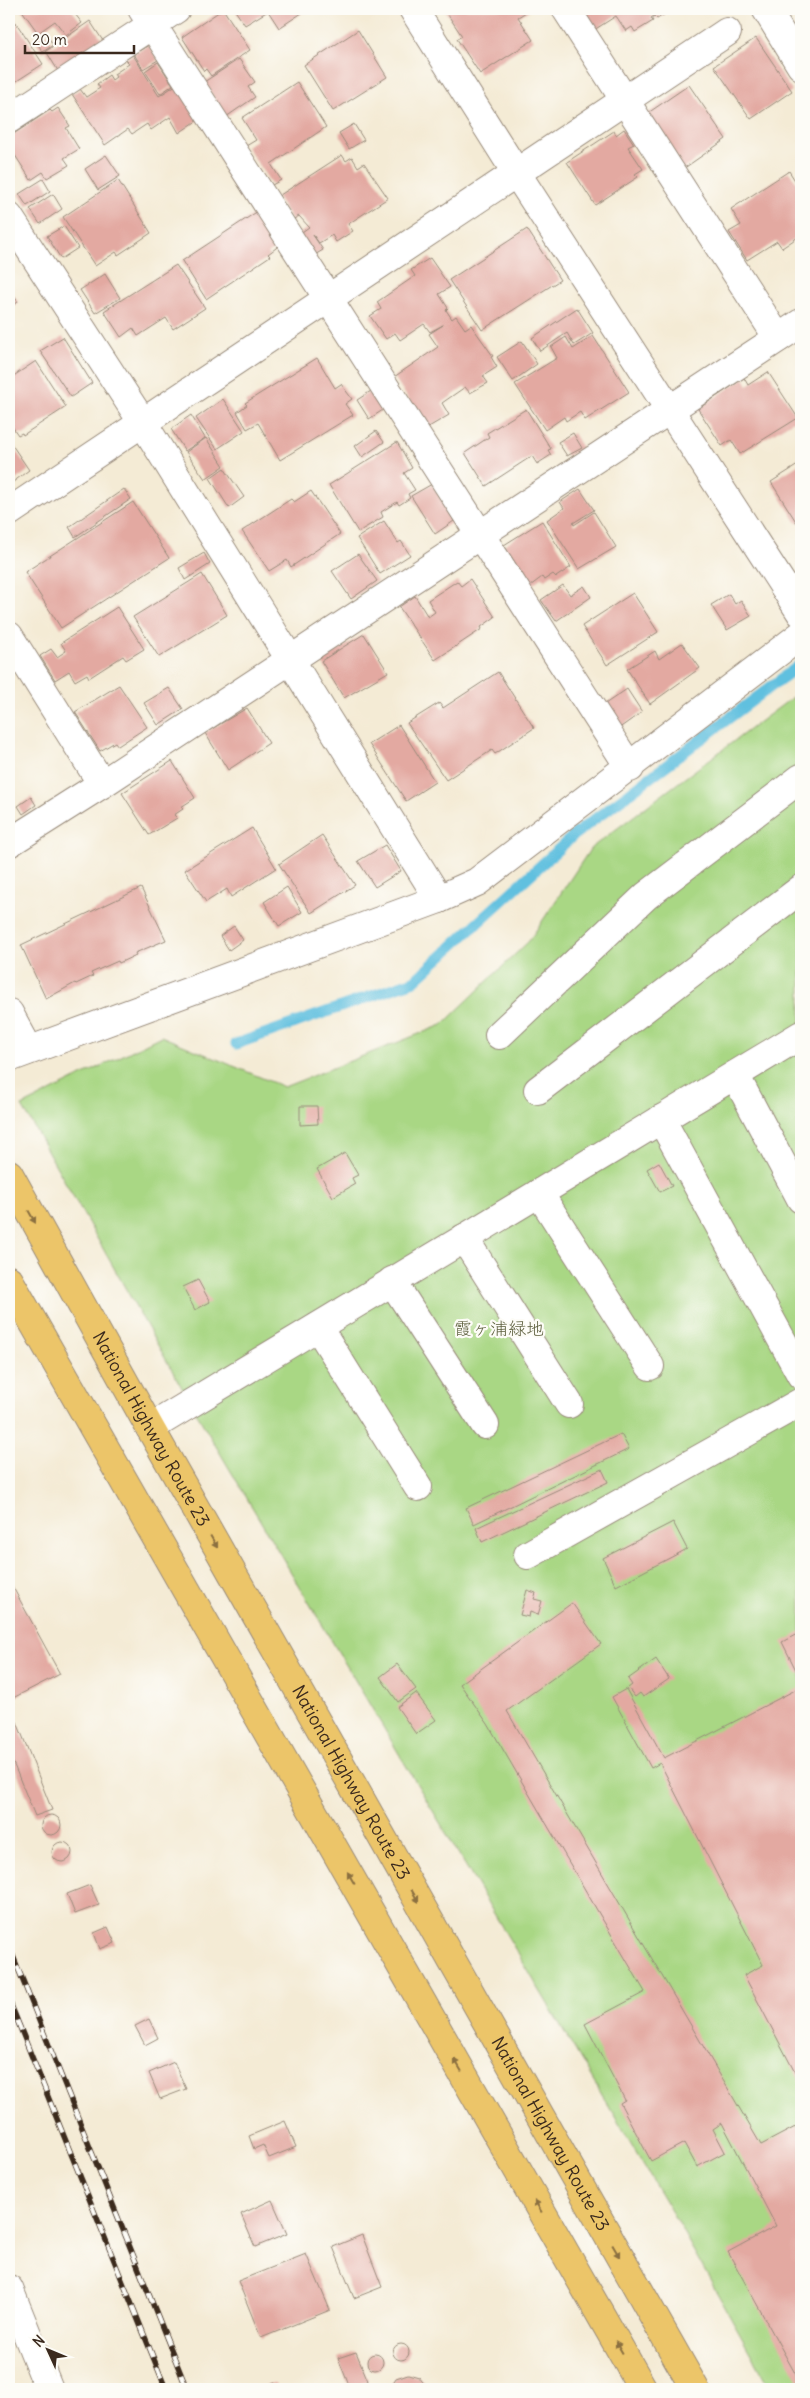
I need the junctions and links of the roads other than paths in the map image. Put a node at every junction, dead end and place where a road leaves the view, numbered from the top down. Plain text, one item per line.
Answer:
1 (176, 9) edge
2 (413, 9) edge
3 (566, 9) edge
4 (766, 9) edge
5 (147, 17) edge
6 (727, 32) dead end
7 (801, 66) edge
8 (625, 100) junction
9 (9, 119) edge
10 (517, 174) junction
11 (9, 217) edge
12 (329, 299) junction
13 (801, 323) edge
14 (778, 338) junction
15 (670, 409) junction
16 (143, 423) junction
17 (9, 512) edge
18 (481, 534) junction
19 (801, 613) edge
20 (801, 635) edge
21 (9, 636) edge
22 (290, 660) junction
23 (630, 768) junction
24 (801, 778) edge
25 (102, 784) junction
26 (9, 842) edge
27 (801, 889) edge
28 (439, 899) junction
29 (9, 1013) edge
30 (499, 1034) dead end
31 (801, 1035) edge
32 (19, 1054) edge
33 (735, 1075) junction
34 (538, 1090) dead end
35 (661, 1119) junction
36 (9, 1174) edge
37 (540, 1193) junction
38 (801, 1199) edge
39 (464, 1238) junction
40 (9, 1280) edge
41 (392, 1281) junction
42 (318, 1327) junction
43 (650, 1366) dead end
44 (801, 1375) edge
45 (801, 1402) edge
46 (569, 1404) dead end
47 (485, 1425) dead end
48 (150, 1428) junction
49 (418, 1487) dead end
50 (528, 1555) dead end
51 (9, 2289) edge
52 (50, 2389) edge
53 (643, 2389) edge
54 (695, 2389) edge

1 - 5 street
2 - 10 street
3 - 8 street
4 - 7 street
5 - 9 street
5 - 12 street
6 - 8 street
8 - 10 street
8 - 14 street
10 - 12 street
10 - 15 street
11 - 16 street
12 - 16 street
12 - 18 street
13 - 14 street
14 - 15 street
15 - 18 street
15 - 19 street
16 - 17 street
16 - 22 street
18 - 22 street
18 - 23 street
20 - 23 street
21 - 25 street
22 - 25 street
22 - 28 street
23 - 28 street
24 - 30 street
25 - 26 street
27 - 34 street
28 - 32 street
29 - 32 street
31 - 33 street
33 - 35 street
33 - 38 street
35 - 37 street
35 - 44 street
36 -> 48 highway, National Highway Route 23
37 - 39 street
37 - 43 street
39 - 41 street
39 - 46 street
53 -> 40 highway
41 - 42 street
41 - 47 street
42 - 48 street
42 - 49 street
45 - 50 street
48 -> 54 highway, National Highway Route 23
51 - 52 street

